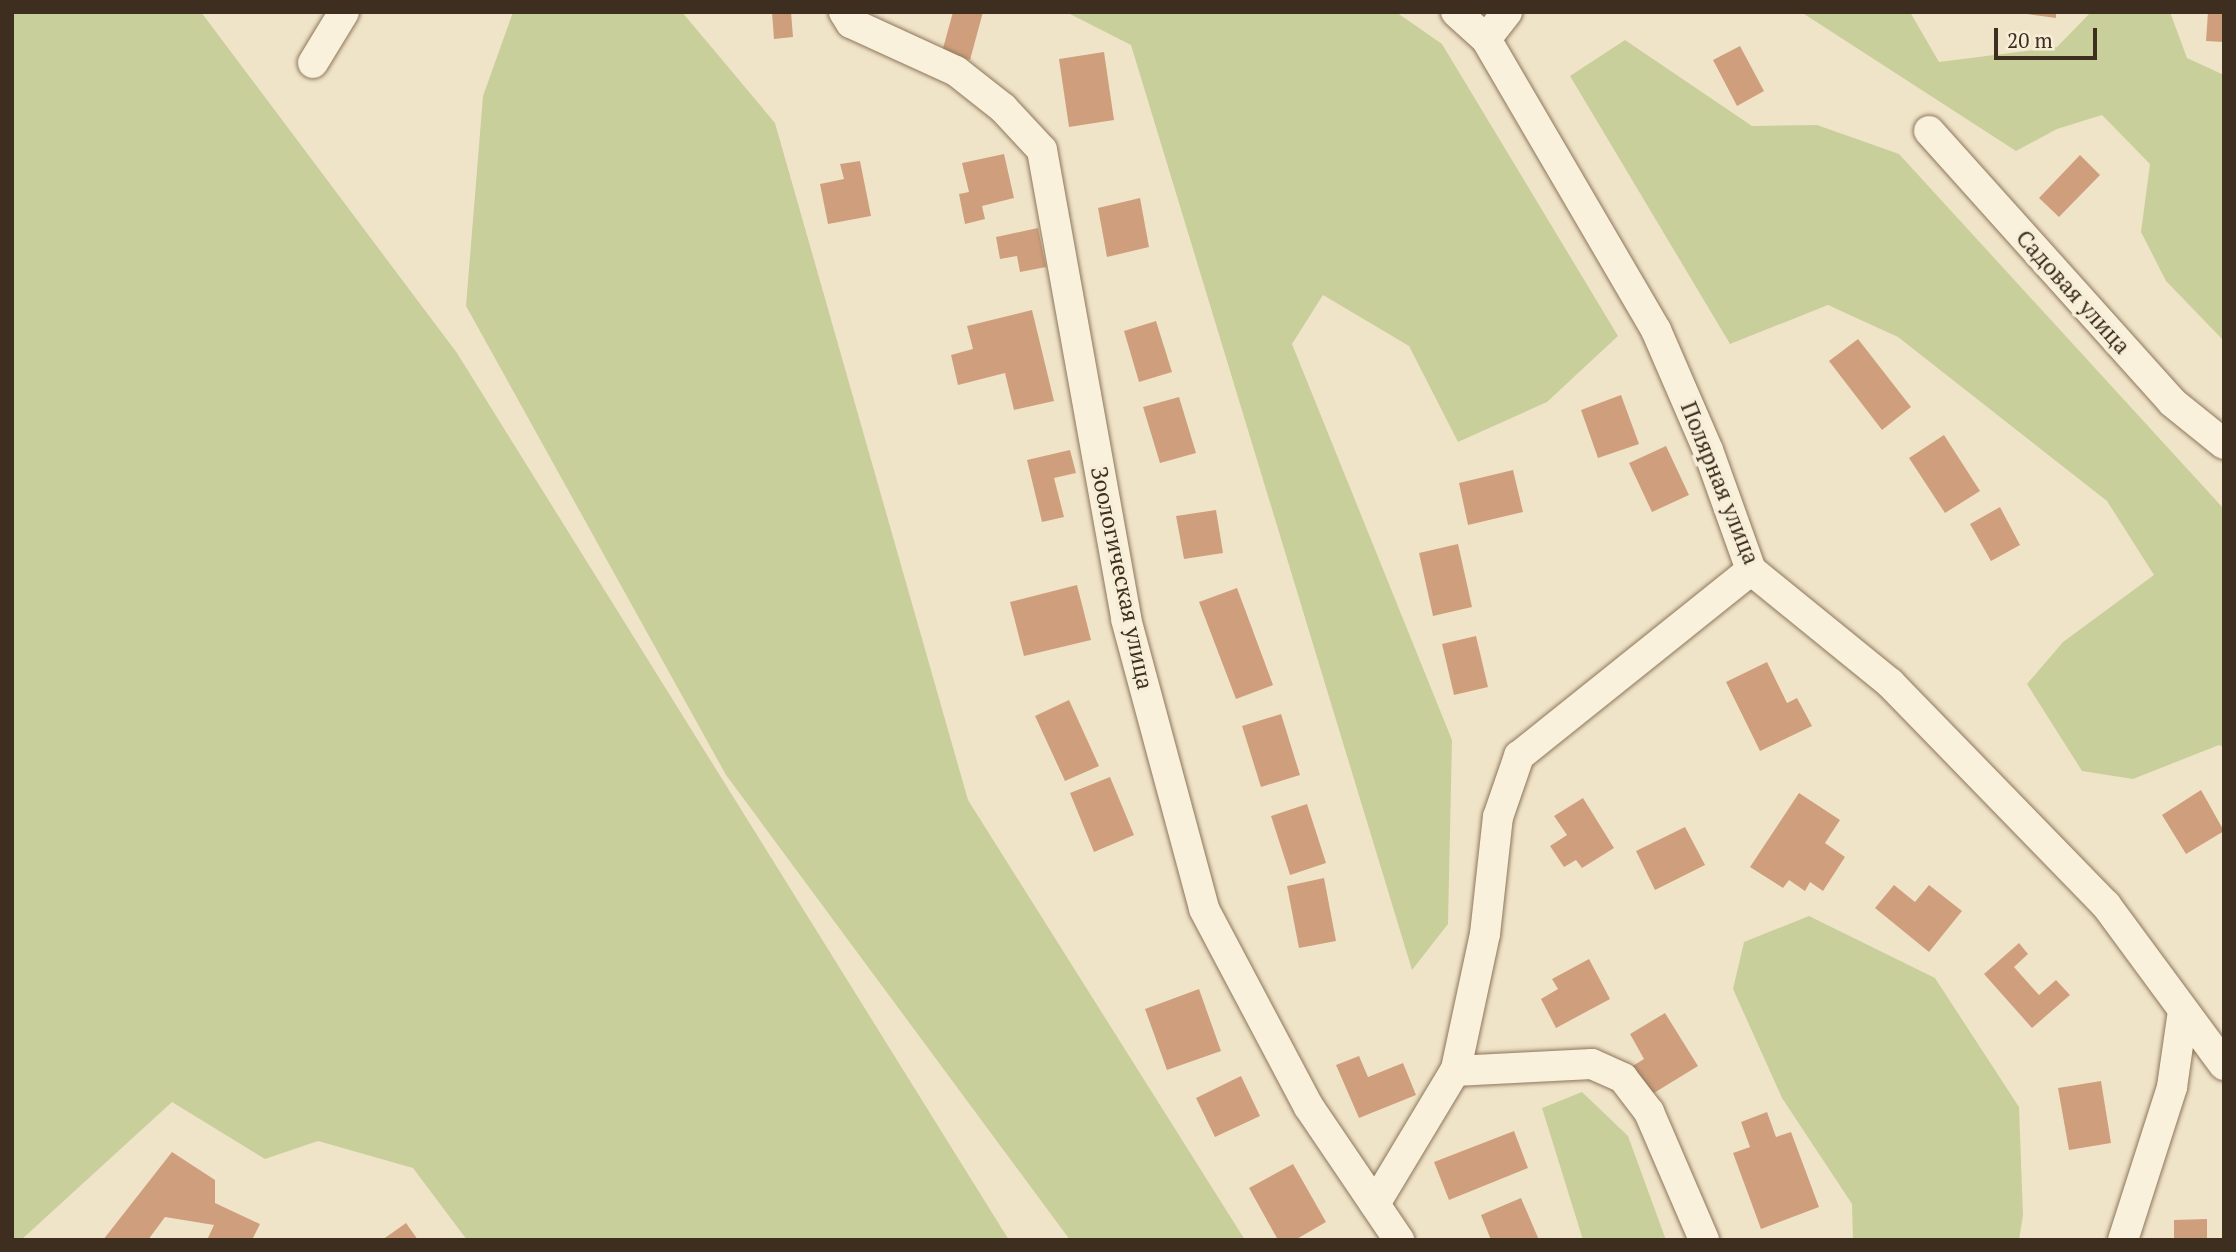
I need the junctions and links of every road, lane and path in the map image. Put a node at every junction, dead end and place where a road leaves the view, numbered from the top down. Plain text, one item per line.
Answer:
1 (344, 12) edge
2 (844, 12) edge
3 (1456, 12) edge
4 (1507, 12) edge
5 (1486, 39) junction
6 (313, 63) dead end
7 (1929, 131) dead end
8 (2224, 444) edge
9 (1751, 570) junction
10 (2183, 1011) junction
11 (2224, 1065) edge
12 (1455, 1071) junction
13 (1375, 1204) junction
14 (1399, 1240) edge
15 (1704, 1240) edge
16 (2123, 1240) edge

1 - 6 street
2 - 13 street, Зоологическая улица
3 - 5 street, Полярная улица
4 - 5 street
5 - 9 street, Полярная улица
7 - 8 street, Садовая улица
9 - 10 street, Полярная улица
9 - 12 street
10 - 11 street, Полярная улица
10 - 16 street
12 - 13 street
12 - 15 street
13 - 14 street, Зоологическая улица

